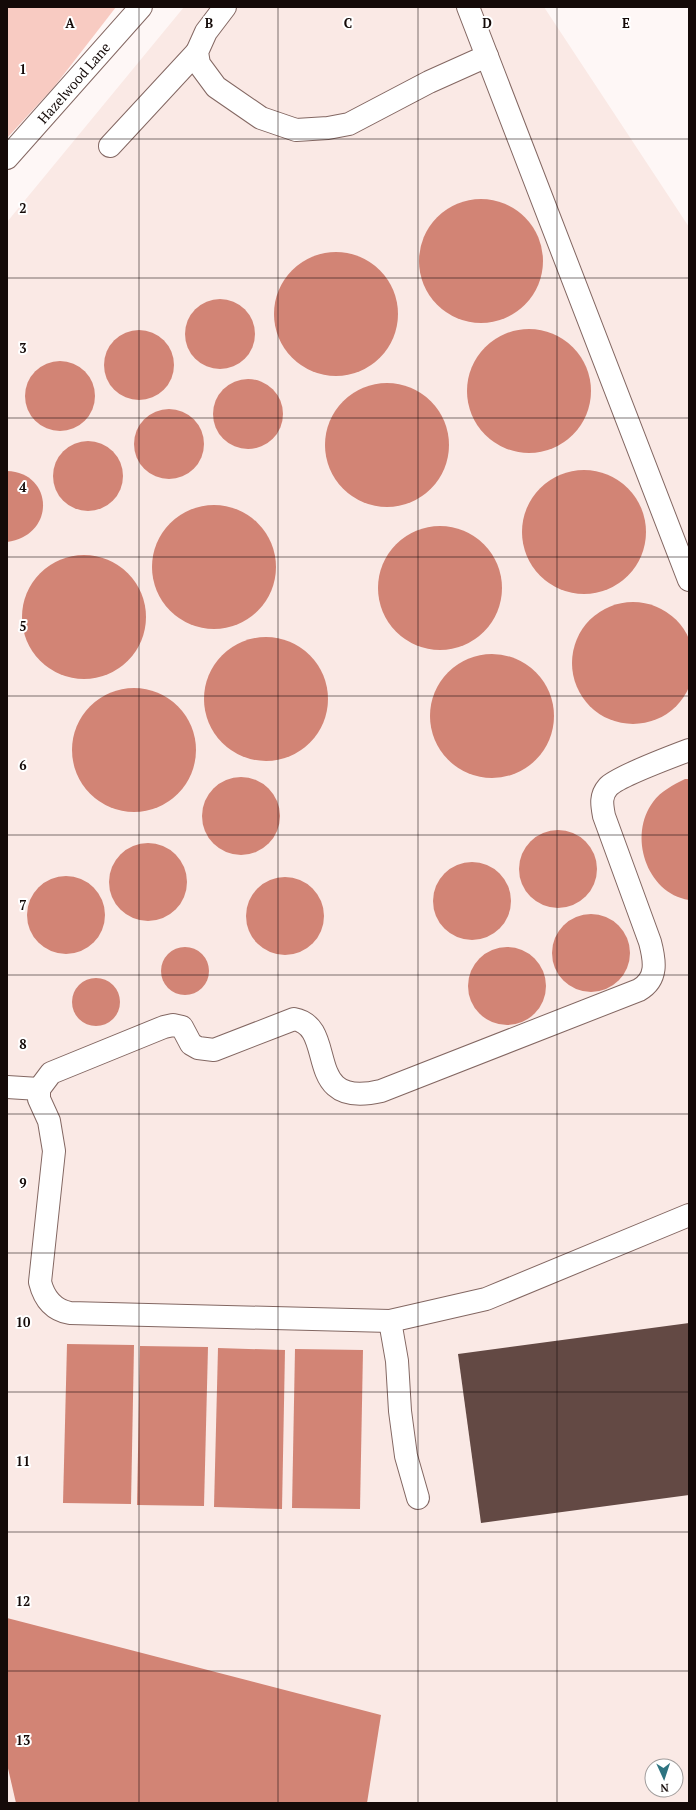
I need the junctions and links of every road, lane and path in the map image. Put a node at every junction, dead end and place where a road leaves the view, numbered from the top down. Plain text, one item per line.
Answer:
1 (140, 7) edge
2 (225, 7) edge
3 (468, 7) edge
4 (197, 52) junction
5 (487, 56) junction
6 (110, 146) dead end
7 (7, 158) edge
8 (689, 580) edge
9 (689, 750) edge
10 (7, 1087) edge
11 (39, 1089) junction
12 (689, 1215) edge
13 (390, 1321) junction
14 (418, 1498) dead end

1 - 7 lane, Hazelwood Lane
2 - 4 lane
3 - 5 lane
4 - 5 lane
4 - 6 lane
5 - 8 lane
9 - 11 lane
10 - 11 lane
11 - 13 lane
12 - 13 lane
13 - 14 lane

